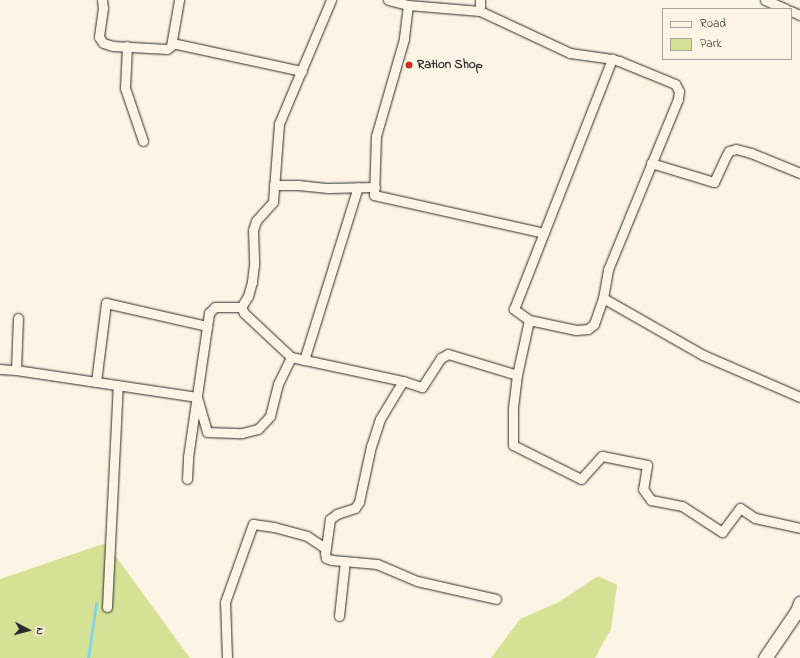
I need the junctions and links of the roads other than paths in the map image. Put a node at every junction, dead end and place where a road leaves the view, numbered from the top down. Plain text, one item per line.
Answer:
1 (102, 0) edge
2 (179, 0) edge
3 (331, 0) edge
4 (388, 0) edge
5 (480, 0) edge
6 (765, 0) edge
7 (408, 5) junction
8 (784, 8) edge
9 (480, 11) junction
10 (172, 44) junction
11 (127, 46) junction
12 (612, 59) junction
13 (302, 71) junction
14 (143, 142) dead end
15 (652, 163) junction
16 (800, 173) edge
17 (274, 185) junction
18 (358, 187) junction
19 (375, 187) junction
20 (544, 233) junction
21 (603, 298) junction
22 (241, 307) junction
23 (18, 318) dead end
24 (529, 320) junction
25 (207, 326) junction
26 (291, 357) junction
27 (304, 360) junction
28 (0, 369) edge
29 (16, 370) junction
30 (517, 375) junction
31 (403, 380) junction
32 (96, 382) junction
33 (118, 385) junction
34 (197, 397) junction
35 (800, 397) edge
36 (187, 479) dead end
37 (800, 528) edge
38 (325, 548) junction
39 (345, 561) junction
40 (496, 599) dead end
41 (800, 603) edge
42 (107, 607) dead end
43 (340, 616) dead end
44 (227, 658) edge
45 (765, 658) edge

1 - 11 street
2 - 10 street
3 - 13 street
4 - 7 street
5 - 9 street
6 - 8 street
7 - 9 street
7 - 19 street
9 - 12 street
10 - 11 street
10 - 13 street
11 - 14 street
12 - 15 street
12 - 20 street
13 - 17 street
15 - 16 street
15 - 21 street
17 - 18 street
17 - 22 street
18 - 19 street
18 - 27 street
19 - 20 street
20 - 24 street
21 - 24 street
21 - 35 street
22 - 25 street
22 - 26 street
23 - 29 street
24 - 30 street
25 - 32 street
25 - 34 street
26 - 27 street
26 - 34 street
27 - 31 street
28 - 29 street
29 - 32 street
30 - 31 street
30 - 37 street
31 - 38 street
32 - 33 street
33 - 34 street
33 - 42 street
34 - 36 street
38 - 39 street
38 - 44 street
39 - 40 street
39 - 43 street
41 - 45 street

